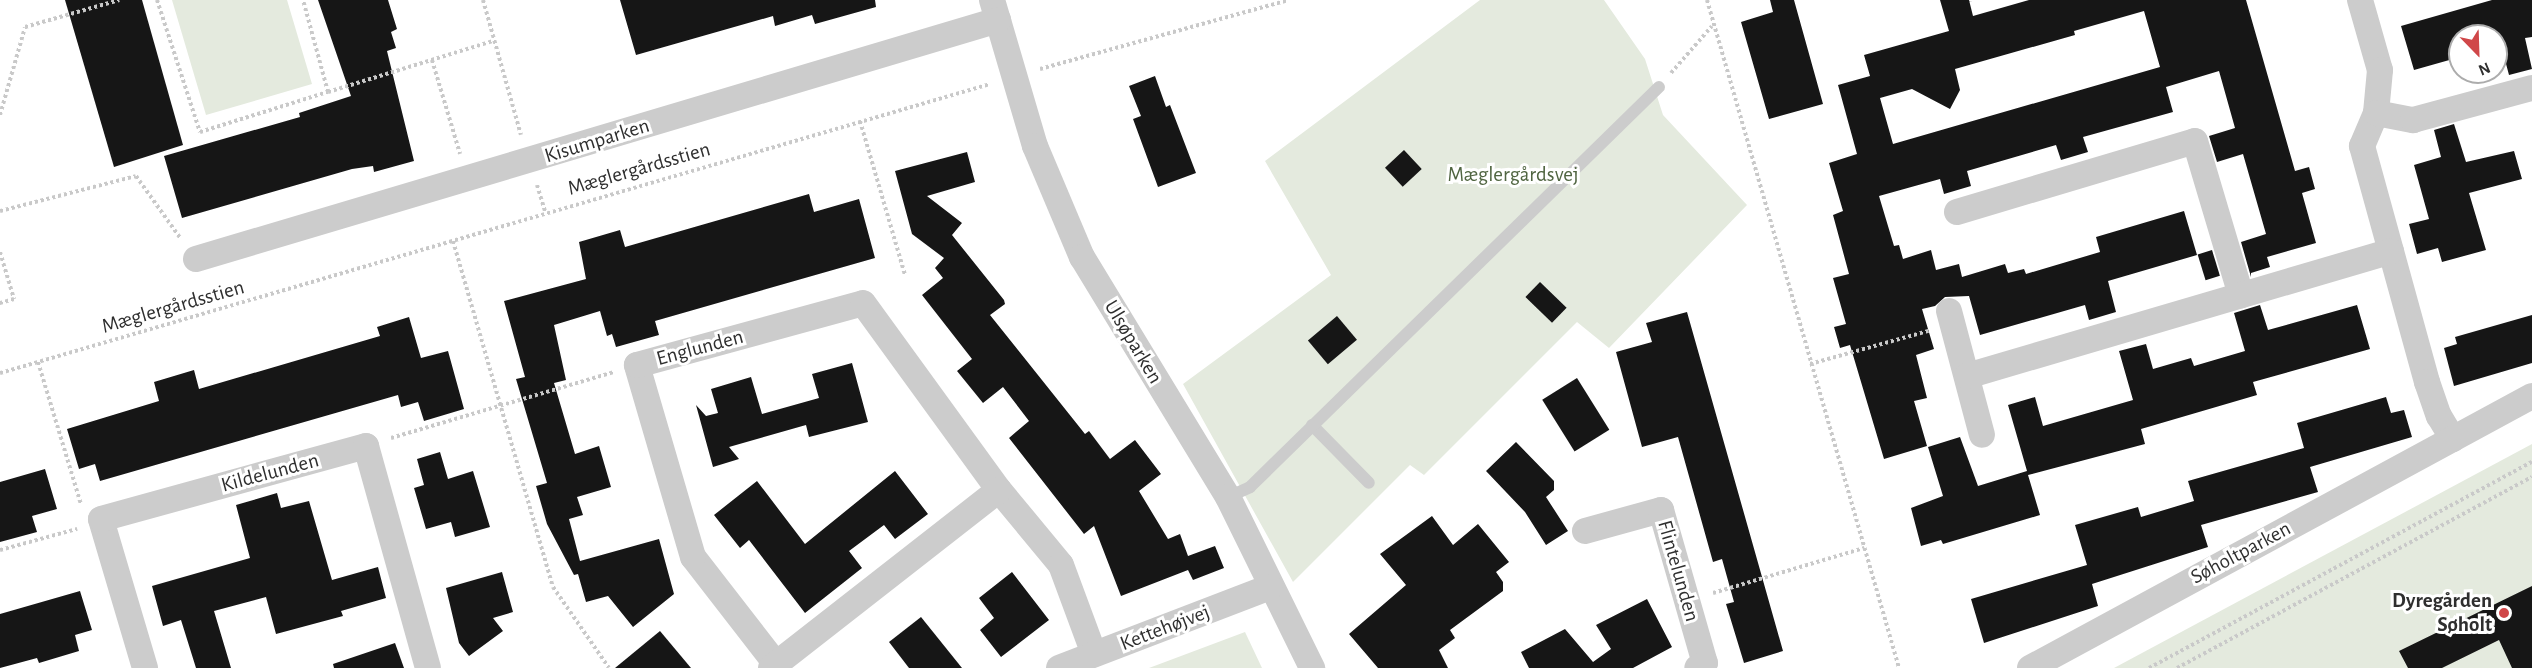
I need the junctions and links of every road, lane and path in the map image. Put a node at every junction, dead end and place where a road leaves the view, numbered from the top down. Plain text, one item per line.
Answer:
1 (119, 0) edge
2 (157, 0) edge
3 (163, 0) edge
4 (303, 0) edge
5 (483, 0) edge
6 (1288, 0) edge
7 (1709, 0) edge
8 (2360, 0) edge
9 (158, 5) junction
10 (995, 10) edge
11 (1712, 26) junction
12 (493, 41) junction
13 (432, 60) junction
14 (1014, 76) junction
15 (1659, 87) joint
16 (2532, 88) edge
17 (328, 92) junction
18 (2376, 113) junction
19 (0, 116) edge
20 (860, 121) junction
21 (529, 161) junction
22 (467, 180) junction
23 (0, 211) edge
24 (545, 212) junction
25 (1957, 212) dead end
26 (453, 241) junction
27 (2391, 250) junction
28 (0, 252) edge
29 (196, 259) joint
30 (905, 275) dead end
31 (2241, 295) junction
32 (0, 303) edge
33 (1951, 318) joint
34 (38, 362) junction
35 (1810, 364) junction
36 (637, 365) junction
37 (0, 373) edge
38 (1967, 376) junction
39 (2532, 396) edge
40 (502, 405) junction
41 (1312, 425) junction
42 (1982, 435) dead end
43 (2453, 438) junction
44 (366, 446) junction
45 (2532, 462) edge
46 (2532, 477) edge
47 (1369, 483) dead end
48 (999, 490) junction
49 (1228, 497) junction
50 (102, 521) junction
51 (1585, 531) dead end
52 (1864, 548) junction
53 (0, 550) edge
54 (1270, 586) junction
55 (1687, 601) junction
56 (1094, 654) junction
57 (774, 666) edge
58 (2157, 666) edge
59 (145, 668) edge
60 (428, 668) edge
61 (609, 668) edge
62 (1059, 668) edge
63 (1312, 668) edge
64 (1697, 668) edge
65 (1899, 668) edge
66 (2030, 668) edge
67 (2149, 668) edge
68 (2177, 668) edge

1 - 19 path
2 - 9 path
3 - 9 path
4 - 17 path
5 - 12 path
6 - 14 path, Mæglergårdsstien
7 - 11 path
8 - 18 street
9 - 17 path
10 - 14 street, Ulsøparken
10 - 21 street, Kisumparken
11 - 15 path
11 - 35 path
12 - 13 path
12 - 21 path
13 - 17 path
13 - 22 path
14 - 20 path, Mæglergårdsstien
14 - 49 street, Ulsøparken
15 - 41 lane
16 - 18 street
18 - 27 street
20 - 24 path, Mæglergårdsstien
20 - 30 path
21 - 22 street, Kisumparken
21 - 24 path
22 - 29 street, Kisumparken
23 - 29 path
24 - 26 path, Mæglergårdsstien
25 - 31 street
26 - 34 path, Mæglergårdsstien
26 - 40 path
27 - 31 street
27 - 43 street
28 - 32 path
31 - 38 street
33 - 35 path
33 - 38 street
34 - 37 path, Mæglergårdsstien
34 - 50 path
35 - 52 path
36 - 40 path
36 - 48 street, Englunden
36 - 57 street, Englunden
38 - 42 street
39 - 43 street, Søholtparken
40 - 44 path
40 - 61 path
41 - 47 lane
41 - 49 lane
43 - 66 street, Søholtparken
44 - 50 street, Kildelunden
44 - 60 street
45 - 58 path
46 - 68 path
48 - 56 street, Englunden
48 - 57 street, Englunden
49 - 54 street, Ulsøparken
50 - 53 path
50 - 59 street
51 - 55 street, Flintelunden
52 - 55 path
52 - 65 path
54 - 56 street, Kettehøjvej
54 - 63 street, Ulsøparken
55 - 64 street, Flintelunden
56 - 62 street, Kettehøjvej
58 - 67 path

